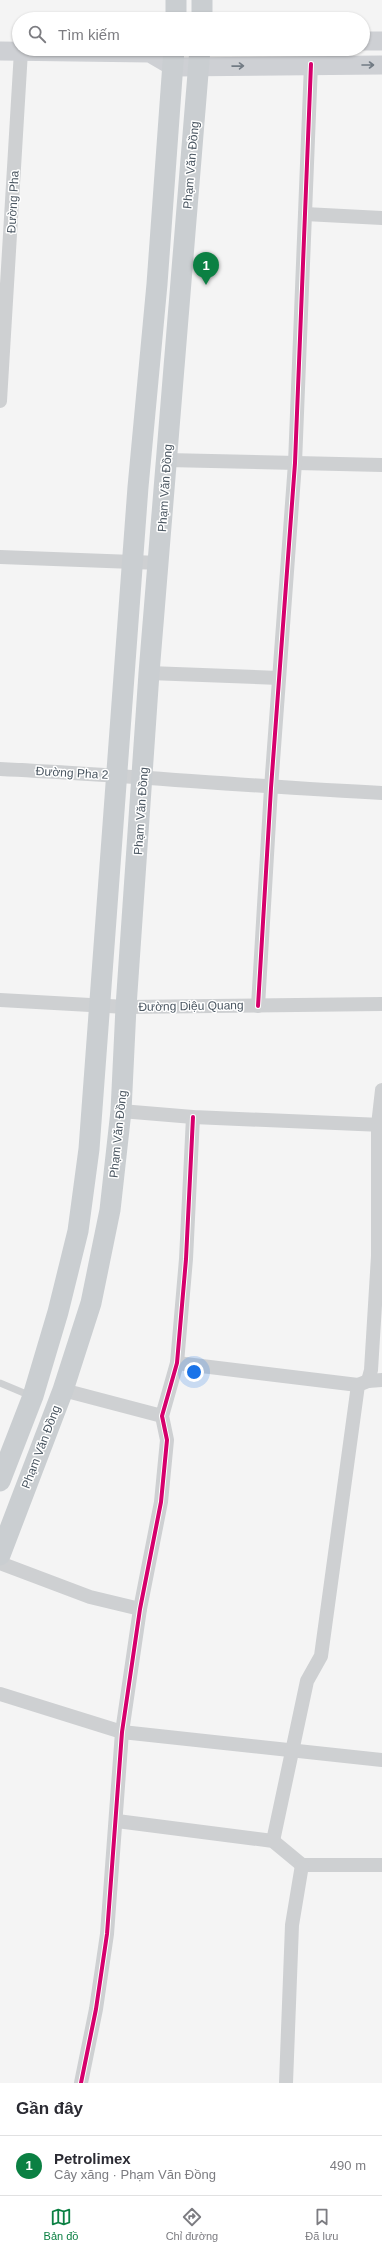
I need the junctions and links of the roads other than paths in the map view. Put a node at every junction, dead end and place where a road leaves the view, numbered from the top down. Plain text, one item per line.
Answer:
1 (176, 0) edge
2 (202, 0) edge
3 (176, 12) edge
4 (202, 12) edge
5 (370, 41) edge
6 (382, 41) edge
7 (0, 51) edge
8 (12, 51) edge
9 (21, 56) edge
10 (174, 58) edge
11 (200, 58) edge
12 (310, 64) junction
13 (382, 65) edge
14 (305, 214) junction
15 (382, 218) edge
16 (4, 290) edge
17 (0, 401) edge
18 (168, 460) junction
19 (294, 463) junction
20 (382, 465) edge
21 (0, 557) edge
22 (133, 562) junction
23 (160, 563) junction
24 (149, 673) junction
25 (279, 678) junction
26 (0, 769) edge
27 (117, 775) junction
28 (143, 776) junction
29 (271, 788) junction
30 (382, 793) edge
31 (0, 1000) edge
32 (99, 1004) junction
33 (382, 1004) edge
34 (258, 1006) junction
35 (126, 1007) junction
36 (382, 1090) edge
37 (121, 1111) junction
38 (193, 1117) junction
39 (380, 1125) edge
40 (380, 1256) edge
41 (177, 1363) junction
42 (382, 1380) edge
43 (0, 1383) edge
44 (363, 1383) junction
45 (63, 1390) junction
46 (33, 1396) junction
47 (162, 1416) junction
48 (0, 1481) edge
49 (0, 1555) edge
50 (0, 1563) edge
51 (140, 1609) junction
52 (0, 1694) edge
53 (122, 1732) junction
54 (292, 1750) junction
55 (382, 1760) edge
56 (116, 1821) junction
57 (273, 1841) junction
58 (382, 1864) edge
59 (302, 1865) junction
60 (82, 2083) edge
61 (286, 2083) edge

1 - 3 main road
2 - 4 main road
5 - 6 main road
7 - 8 main road
9 - 16 street, Đường Pha
10 - 11 main road
10 - 22 main road, Phạm Văn Đồng
11 -> 12 main road
11 - 18 main road, Phạm Văn Đồng
12 -> 13 main road
12 - 14 street
14 - 15 street
14 - 19 street
16 - 17 street, Đường Pha
18 - 19 street
18 - 23 main road, Phạm Văn Đồng
19 - 20 street
19 - 25 street
21 - 22 street
22 - 23 street
22 - 27 main road, Phạm Văn Đồng
23 - 24 main road, Phạm Văn Đồng
24 - 25 street
24 - 28 main road, Phạm Văn Đồng
25 - 29 street
26 - 27 street, Đường Pha 2
27 - 28 street, Đường Pha 2
27 - 32 main road, Phạm Văn Đồng
28 - 29 street, Đường Pha 2
28 - 35 main road, Phạm Văn Đồng
29 - 30 street, Đường Pha 2
29 - 34 street
31 - 32 street, Đường Diệu Quang
32 - 35 street, Đường Diệu Quang
32 - 46 main road, Phạm Văn Đồng
33 - 34 street, Đường Diệu Quang
34 - 35 street, Đường Diệu Quang
35 - 37 main road, Phạm Văn Đồng
36 - 39 street
37 - 38 street
37 - 45 main road, Phạm Văn Đồng
38 - 39 street
38 - 41 street
39 - 40 street
40 - 44 street
41 - 44 street
41 - 47 street
42 - 44 street
43 - 46 lane
44 - 54 street
45 - 47 street
45 - 49 main road, Phạm Văn Đồng
46 - 48 main road, Phạm Văn Đồng
47 - 51 street
50 - 51 street
51 - 53 street
52 - 53 street
53 - 54 street
53 - 56 street
54 - 55 street
54 - 57 street
56 - 57 street
56 - 60 street
57 - 59 street
58 - 59 street
59 - 61 street

